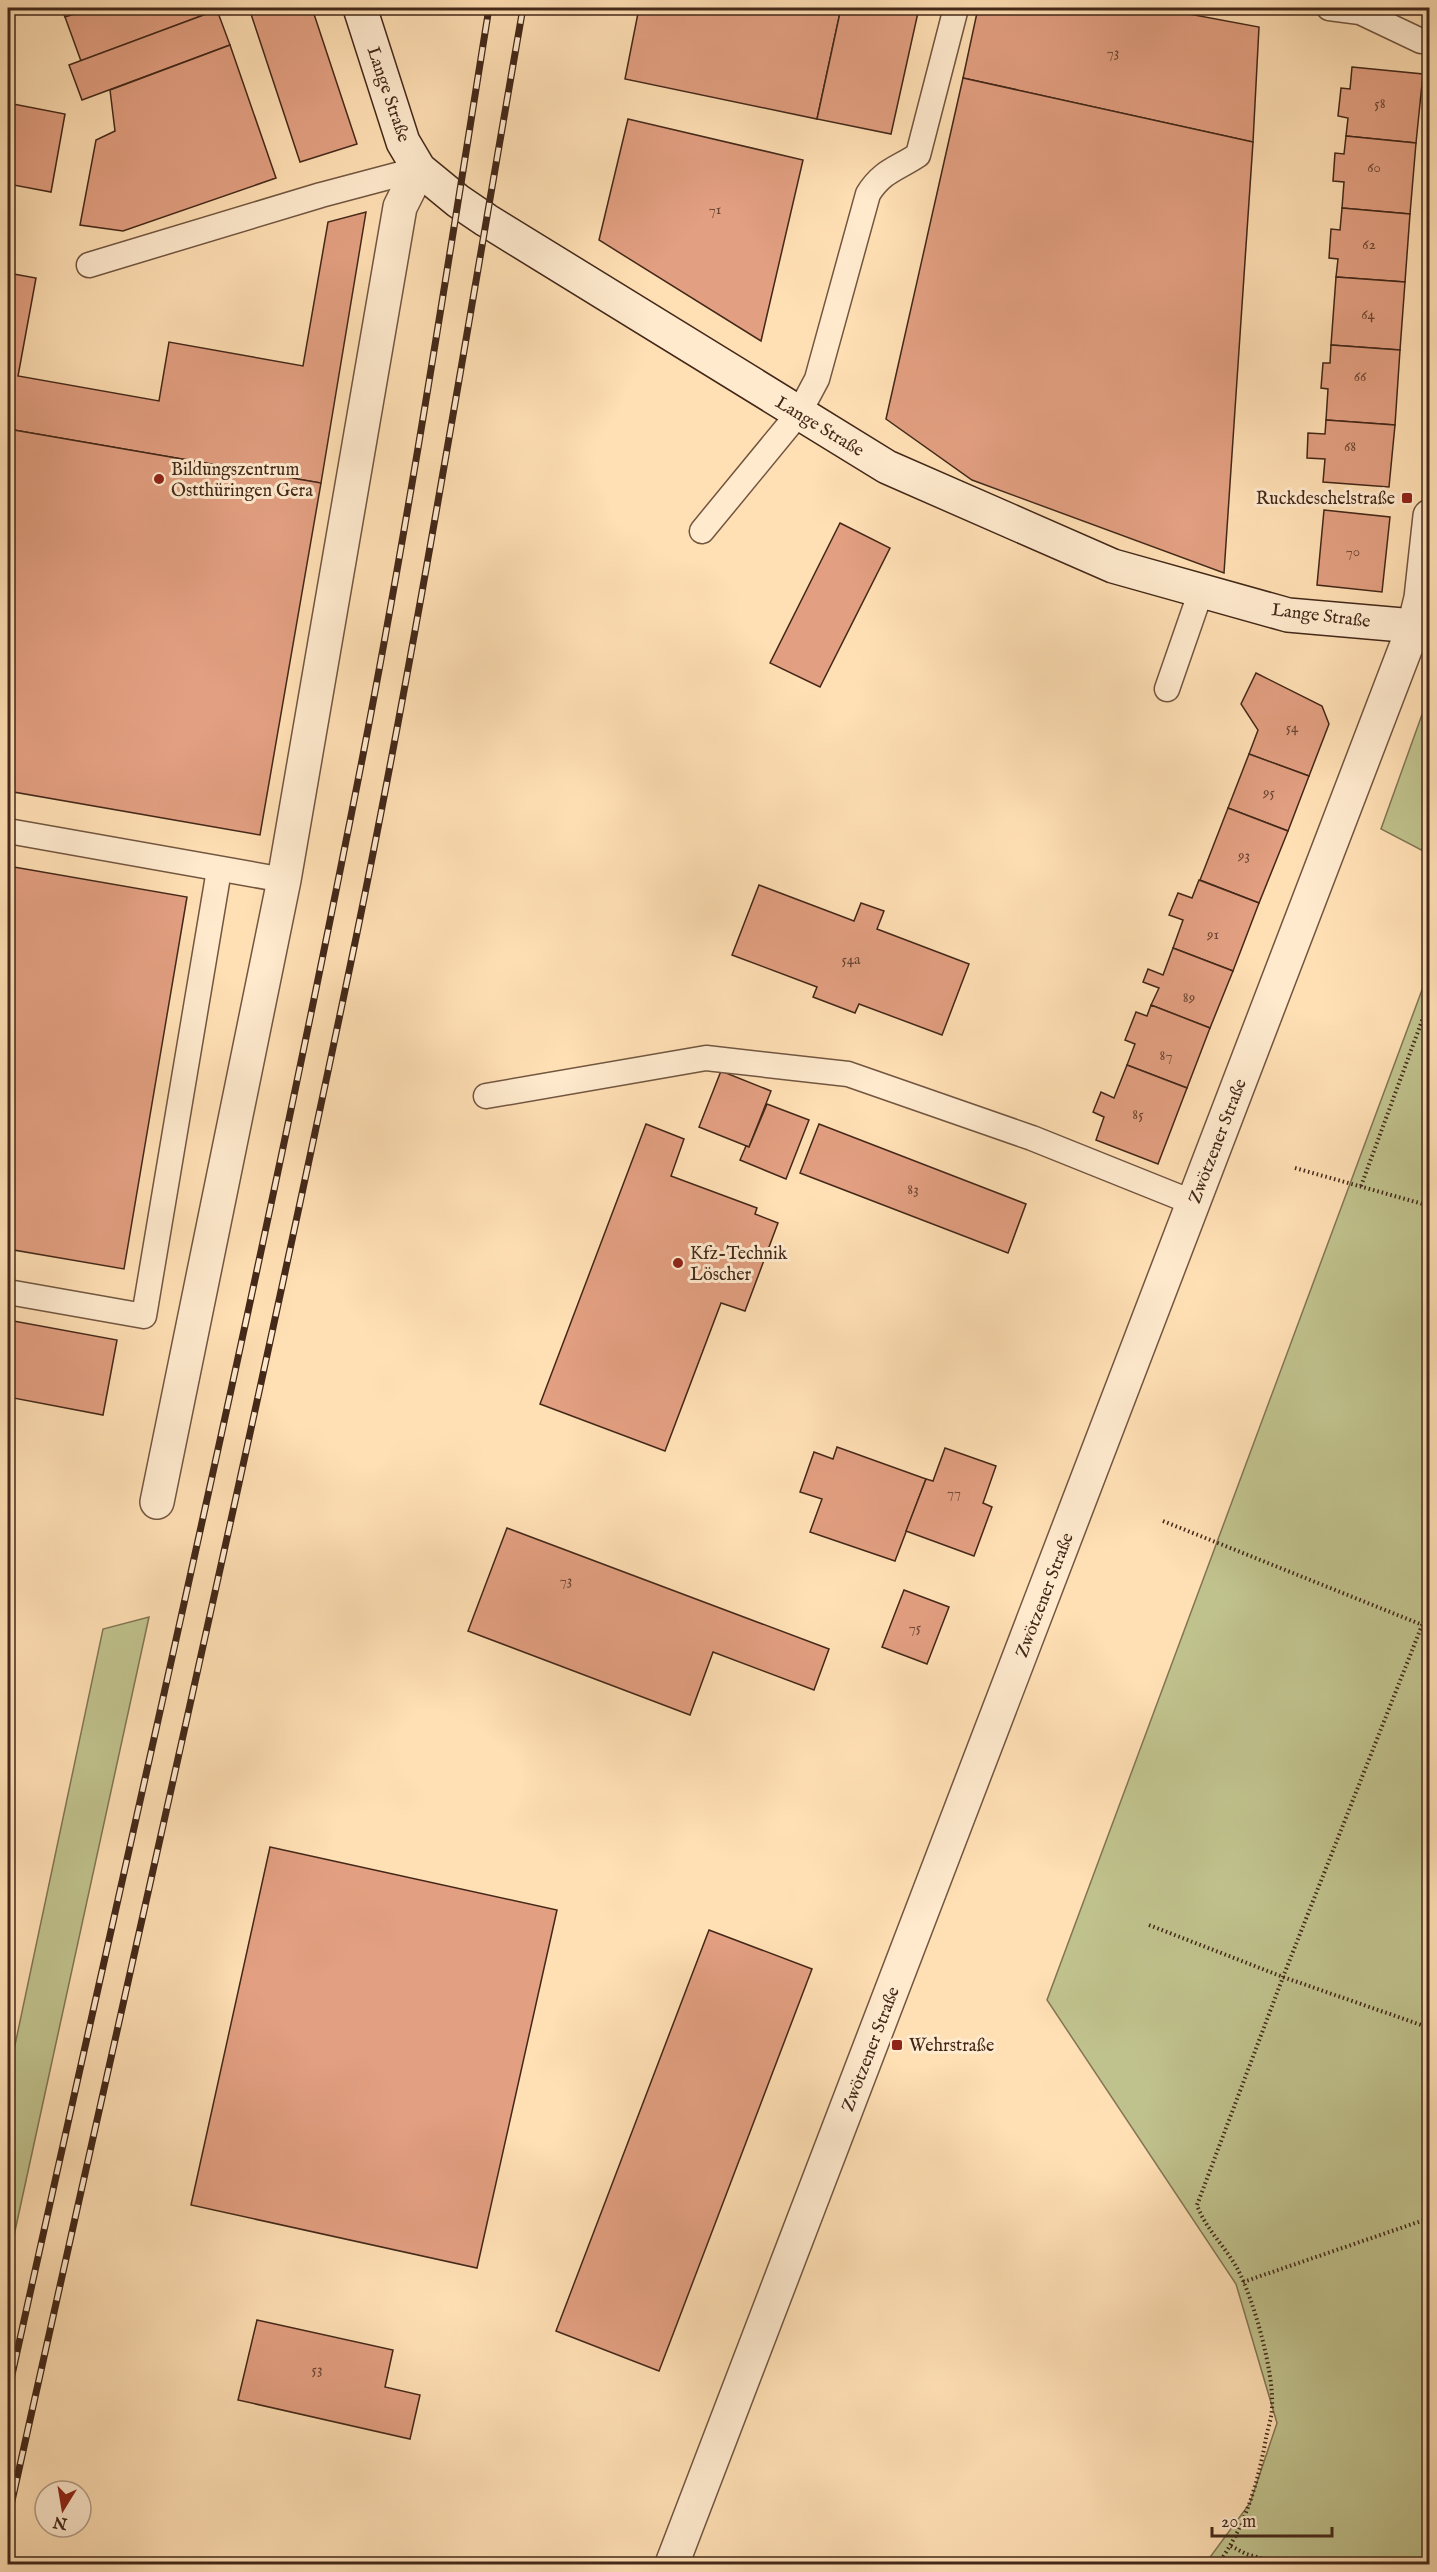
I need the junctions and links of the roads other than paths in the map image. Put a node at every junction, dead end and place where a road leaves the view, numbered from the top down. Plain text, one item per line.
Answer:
1 (360, 8) edge
2 (956, 8) edge
3 (1329, 8) edge
4 (1430, 41) edge
5 (419, 169) junction
6 (90, 265) dead end
7 (799, 413) junction
8 (1430, 516) edge
9 (702, 531) dead end
10 (1201, 591) junction
11 (1422, 626) edge
12 (1167, 689) dead end
13 (8, 831) edge
14 (219, 870) junction
15 (284, 880) junction
16 (486, 1096) dead end
17 (1194, 1203) junction
18 (8, 1292) edge
19 (157, 1502) dead end
20 (672, 2565) edge

1 - 5 street, Lange Straße
2 - 7 lane
3 - 4 lane
5 - 6 lane
5 - 7 street, Lange Straße
5 - 15 street
7 - 9 lane
7 - 10 street, Lange Straße
8 - 11 street
10 - 11 street, Lange Straße
10 - 12 lane
11 - 17 street, Zwötzener Straße
13 - 14 lane
14 - 15 lane
14 - 18 lane
15 - 19 street
16 - 17 lane
17 - 20 street, Zwötzener Straße

